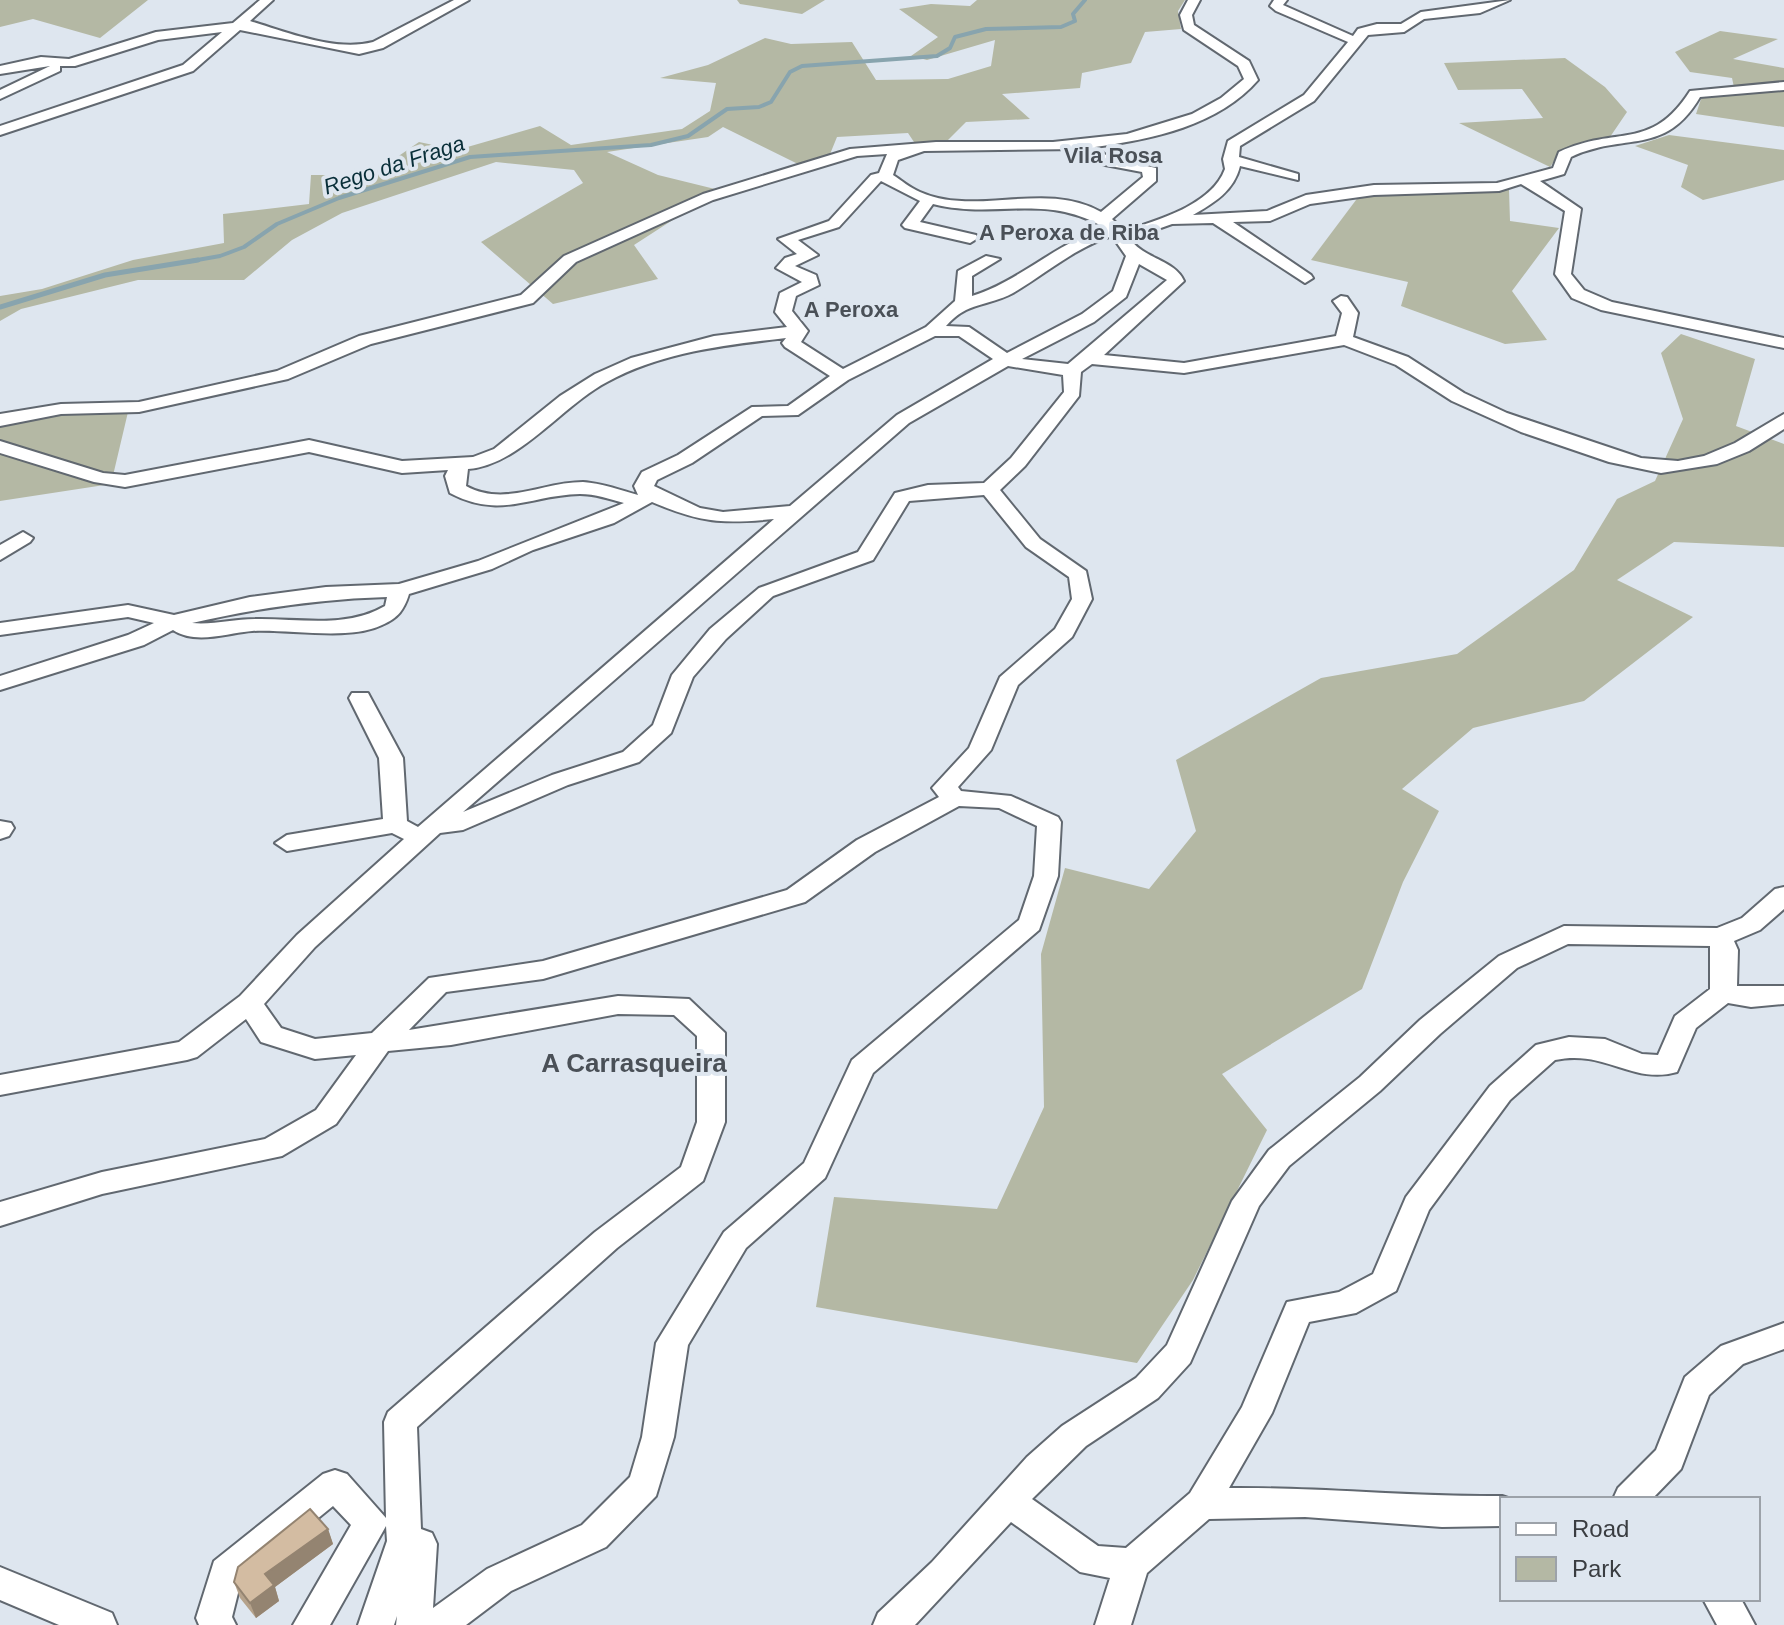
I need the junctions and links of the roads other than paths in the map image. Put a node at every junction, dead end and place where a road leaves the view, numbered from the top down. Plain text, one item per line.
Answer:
1 (256, 0) edge
2 (267, 0) edge
3 (463, 0) edge
4 (1194, 0) edge
5 (1281, 0) edge
6 (1422, 0) edge
7 (1504, 0) edge
8 (1445, 13) junction
9 (236, 26) junction
10 (1353, 40) junction
11 (70, 63) junction
12 (0, 70) edge
13 (1784, 86) edge
14 (0, 95) edge
15 (0, 131) edge
16 (1084, 144) junction
17 (900, 151) junction
18 (1230, 159) junction
19 (885, 176) junction
20 (1293, 177) dead end
21 (1528, 180) junction
22 (928, 200) junction
23 (1175, 220) junction
24 (1219, 220) junction
25 (1114, 228) junction
26 (970, 238) dead end
27 (1134, 256) junction
28 (992, 259) dead end
29 (1305, 278) dead end
30 (1341, 301) dead end
31 (963, 303) junction
32 (799, 331) junction
33 (932, 331) junction
34 (1344, 340) junction
35 (1784, 343) edge
36 (1006, 360) junction
37 (1080, 365) junction
38 (842, 376) junction
39 (0, 420) edge
40 (1784, 420) edge
41 (0, 447) edge
42 (461, 464) junction
43 (989, 489) junction
44 (645, 498) junction
45 (799, 511) junction
46 (23, 538) dead end
47 (0, 554) edge
48 (400, 590) junction
49 (174, 621) junction
50 (0, 629) edge
51 (0, 683) edge
52 (360, 698) dead end
53 (955, 798) junction
54 (395, 825) junction
55 (426, 832) junction
56 (287, 843) dead end
57 (1784, 895) edge
58 (1720, 937) junction
59 (1723, 993) junction
60 (1784, 995) edge
61 (249, 1003) junction
62 (380, 1042) junction
63 (0, 1085) edge
64 (0, 1214) edge
65 (1784, 1336) edge
66 (1632, 1497) edge
67 (1008, 1501) junction
68 (1202, 1504) junction
69 (1500, 1511) edge
70 (404, 1541) junction
71 (1132, 1564) junction
72 (0, 1583) edge
73 (1722, 1601) edge
74 (99, 1625) edge
75 (218, 1625) edge
76 (311, 1625) edge
77 (376, 1625) edge
78 (414, 1625) edge
79 (438, 1625) edge
80 (891, 1625) edge
81 (1113, 1625) edge
82 (1737, 1625) edge

1 - 9 street
2 - 9 street
3 - 9 street
4 - 16 street
5 - 10 street
6 - 8 street
7 - 8 street
8 - 10 street
9 - 11 street
9 - 15 street
10 - 18 street
11 - 12 street
11 - 14 street
13 - 21 street
16 - 17 street
16 - 25 street
17 - 19 street
17 - 39 street
18 - 20 street
18 - 23 street
19 - 22 street
19 - 32 street
21 - 24 street
21 - 35 street
22 - 25 street
22 - 26 street
23 - 24 street
23 - 25 street
24 - 29 street
25 - 27 street
25 - 31 street
27 - 36 street
27 - 37 street
28 - 31 street
30 - 34 street
31 - 33 street
32 - 38 street
32 - 42 street
33 - 36 street
33 - 38 street
34 - 37 street
34 - 40 street
36 - 37 street
36 - 45 street
37 - 43 street
38 - 44 street
41 - 42 street
42 - 44 street
43 - 53 street
43 - 55 street
44 - 45 street
44 - 48 street
45 - 55 street
46 - 47 street
48 - 49 street
48 - 49 street
49 - 50 street
49 - 51 street
52 - 54 street
53 - 62 street
53 - 79 street
54 - 55 street
54 - 56 street
55 - 61 street
57 - 58 street
58 - 59 street
58 - 67 street
59 - 60 street
59 - 68 street
61 - 62 street
61 - 63 street
62 - 64 street
62 - 70 street
65 - 66 street
67 - 71 street
67 - 80 street
68 - 69 street
68 - 71 street
70 - 77 street
70 - 78 street
71 - 81 street
72 - 74 street
73 - 82 street
75 - 76 street

